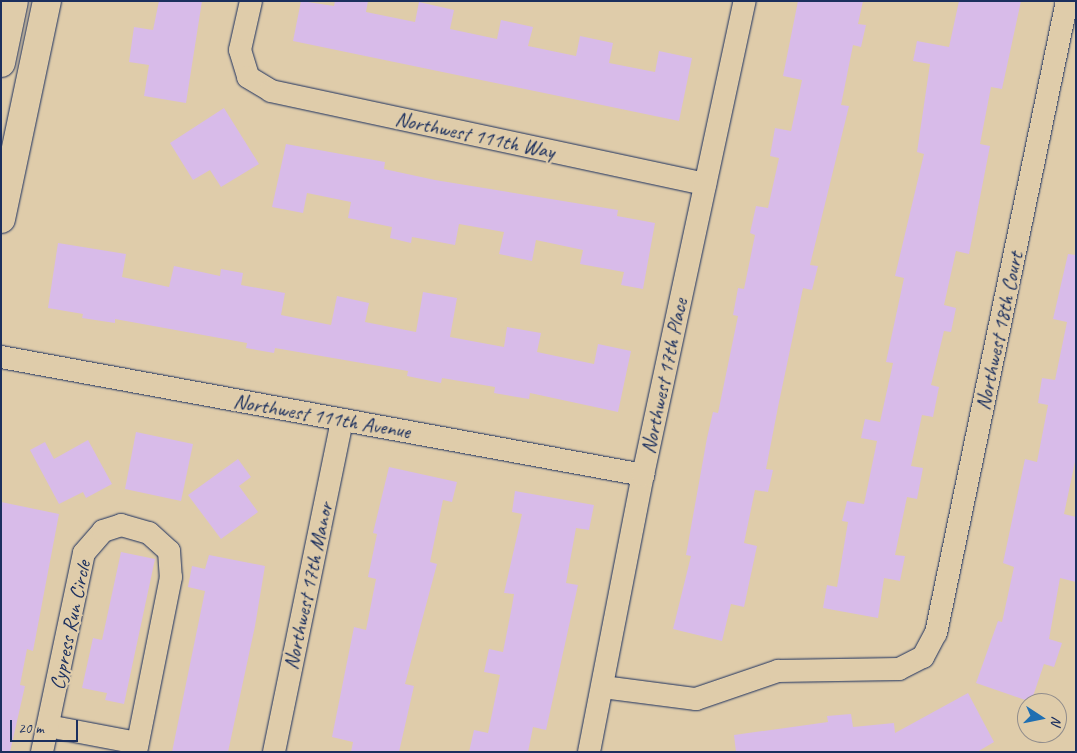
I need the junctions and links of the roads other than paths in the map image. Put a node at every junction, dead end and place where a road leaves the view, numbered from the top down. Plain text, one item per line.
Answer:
1 (14, 1) edge
2 (47, 1) edge
3 (251, 1) edge
4 (745, 1) edge
5 (1067, 1) edge
6 (1, 63) edge
7 (705, 184) junction
8 (1, 219) edge
9 (1, 357) edge
10 (342, 420) junction
11 (643, 475) junction
12 (604, 687) junction
13 (48, 726) junction
14 (136, 747) edge
15 (42, 752) edge
16 (274, 752) edge
17 (589, 752) edge

1 - 6 street
2 - 8 street
3 - 7 street, Northwest 111th Way
4 - 7 street, Northwest 17th Place
5 - 12 street, Northwest 18th Court
7 - 11 street, Northwest 17th Place
9 - 10 street, Northwest 111th Avenue
10 - 11 street, Northwest 111th Avenue
10 - 16 street, Northwest 17th Manor
11 - 12 street, Northwest 17th Place
12 - 17 street, Northwest 17th Place
13 - 14 street, Cypress Run Circle
13 - 14 street, Cypress Run Circle
13 - 15 street, Cypress Run Circle

